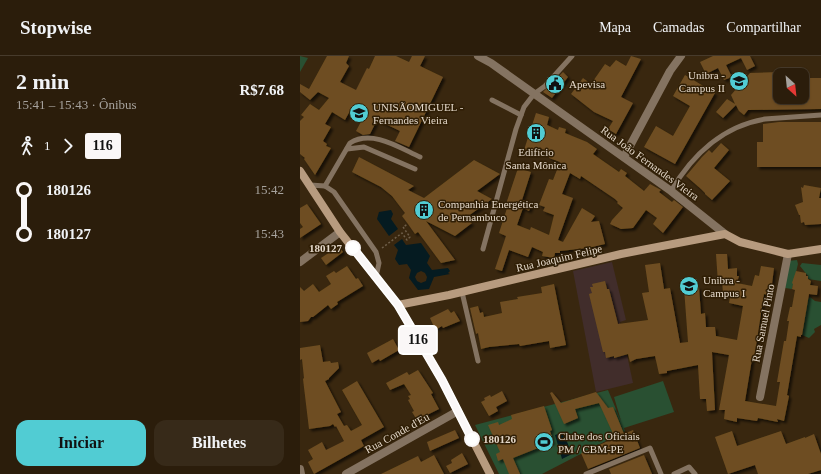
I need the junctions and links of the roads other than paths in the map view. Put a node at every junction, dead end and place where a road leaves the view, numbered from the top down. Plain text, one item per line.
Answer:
1 (478, 56) edge
2 (572, 56) edge
3 (681, 56) edge
4 (491, 60) edge
5 (534, 94) junction
6 (492, 100) dead end
7 (521, 115) junction
8 (821, 115) edge
9 (348, 149) junction
10 (420, 157) dead end
11 (624, 157) junction
12 (415, 169) dead end
13 (300, 171) edge
14 (310, 185) junction
15 (325, 186) junction
16 (672, 191) junction
17 (340, 232) junction
18 (725, 234) junction
19 (483, 248) dead end
20 (821, 249) edge
21 (788, 254) junction
22 (300, 262) edge
23 (376, 277) junction
24 (462, 292) junction
25 (398, 305) junction
26 (478, 361) dead end
27 (760, 397) dead end
28 (458, 412) junction
29 (300, 469) edge
30 (301, 474) edge
31 (346, 474) edge
32 (490, 474) edge
33 (586, 474) edge
34 (661, 474) edge
35 (674, 474) edge
36 (695, 474) edge

1 - 4 street, Rua João Fernandes Vieira
2 - 5 lane
3 - 11 street
4 - 5 street, Rua João Fernandes Vieira
5 - 7 lane
5 - 11 street, Rua João Fernandes Vieira
6 - 7 lane
7 - 19 lane
8 - 16 lane
9 - 10 lane
9 - 12 lane
9 - 15 lane
11 - 16 street, Rua João Fernandes Vieira
13 - 14 main road
14 - 15 lane
14 - 17 main road
15 - 23 lane
16 - 18 street, Rua João Fernandes Vieira
17 - 22 street
17 - 23 main road
18 - 21 main road, Rua João Fernandes Vieira
18 - 24 main road, Rua Joaquim Felipe
20 - 21 main road, Rua João Fernandes Vieira
21 - 27 street, Rua Samuel Pinto
23 - 25 main road
24 - 25 main road, Rua Joaquim Felipe
24 - 26 lane
25 - 28 main road
28 - 31 street, Rua Conde d'Eu
28 - 32 main road
29 - 30 street
33 - 34 lane
35 - 36 lane

